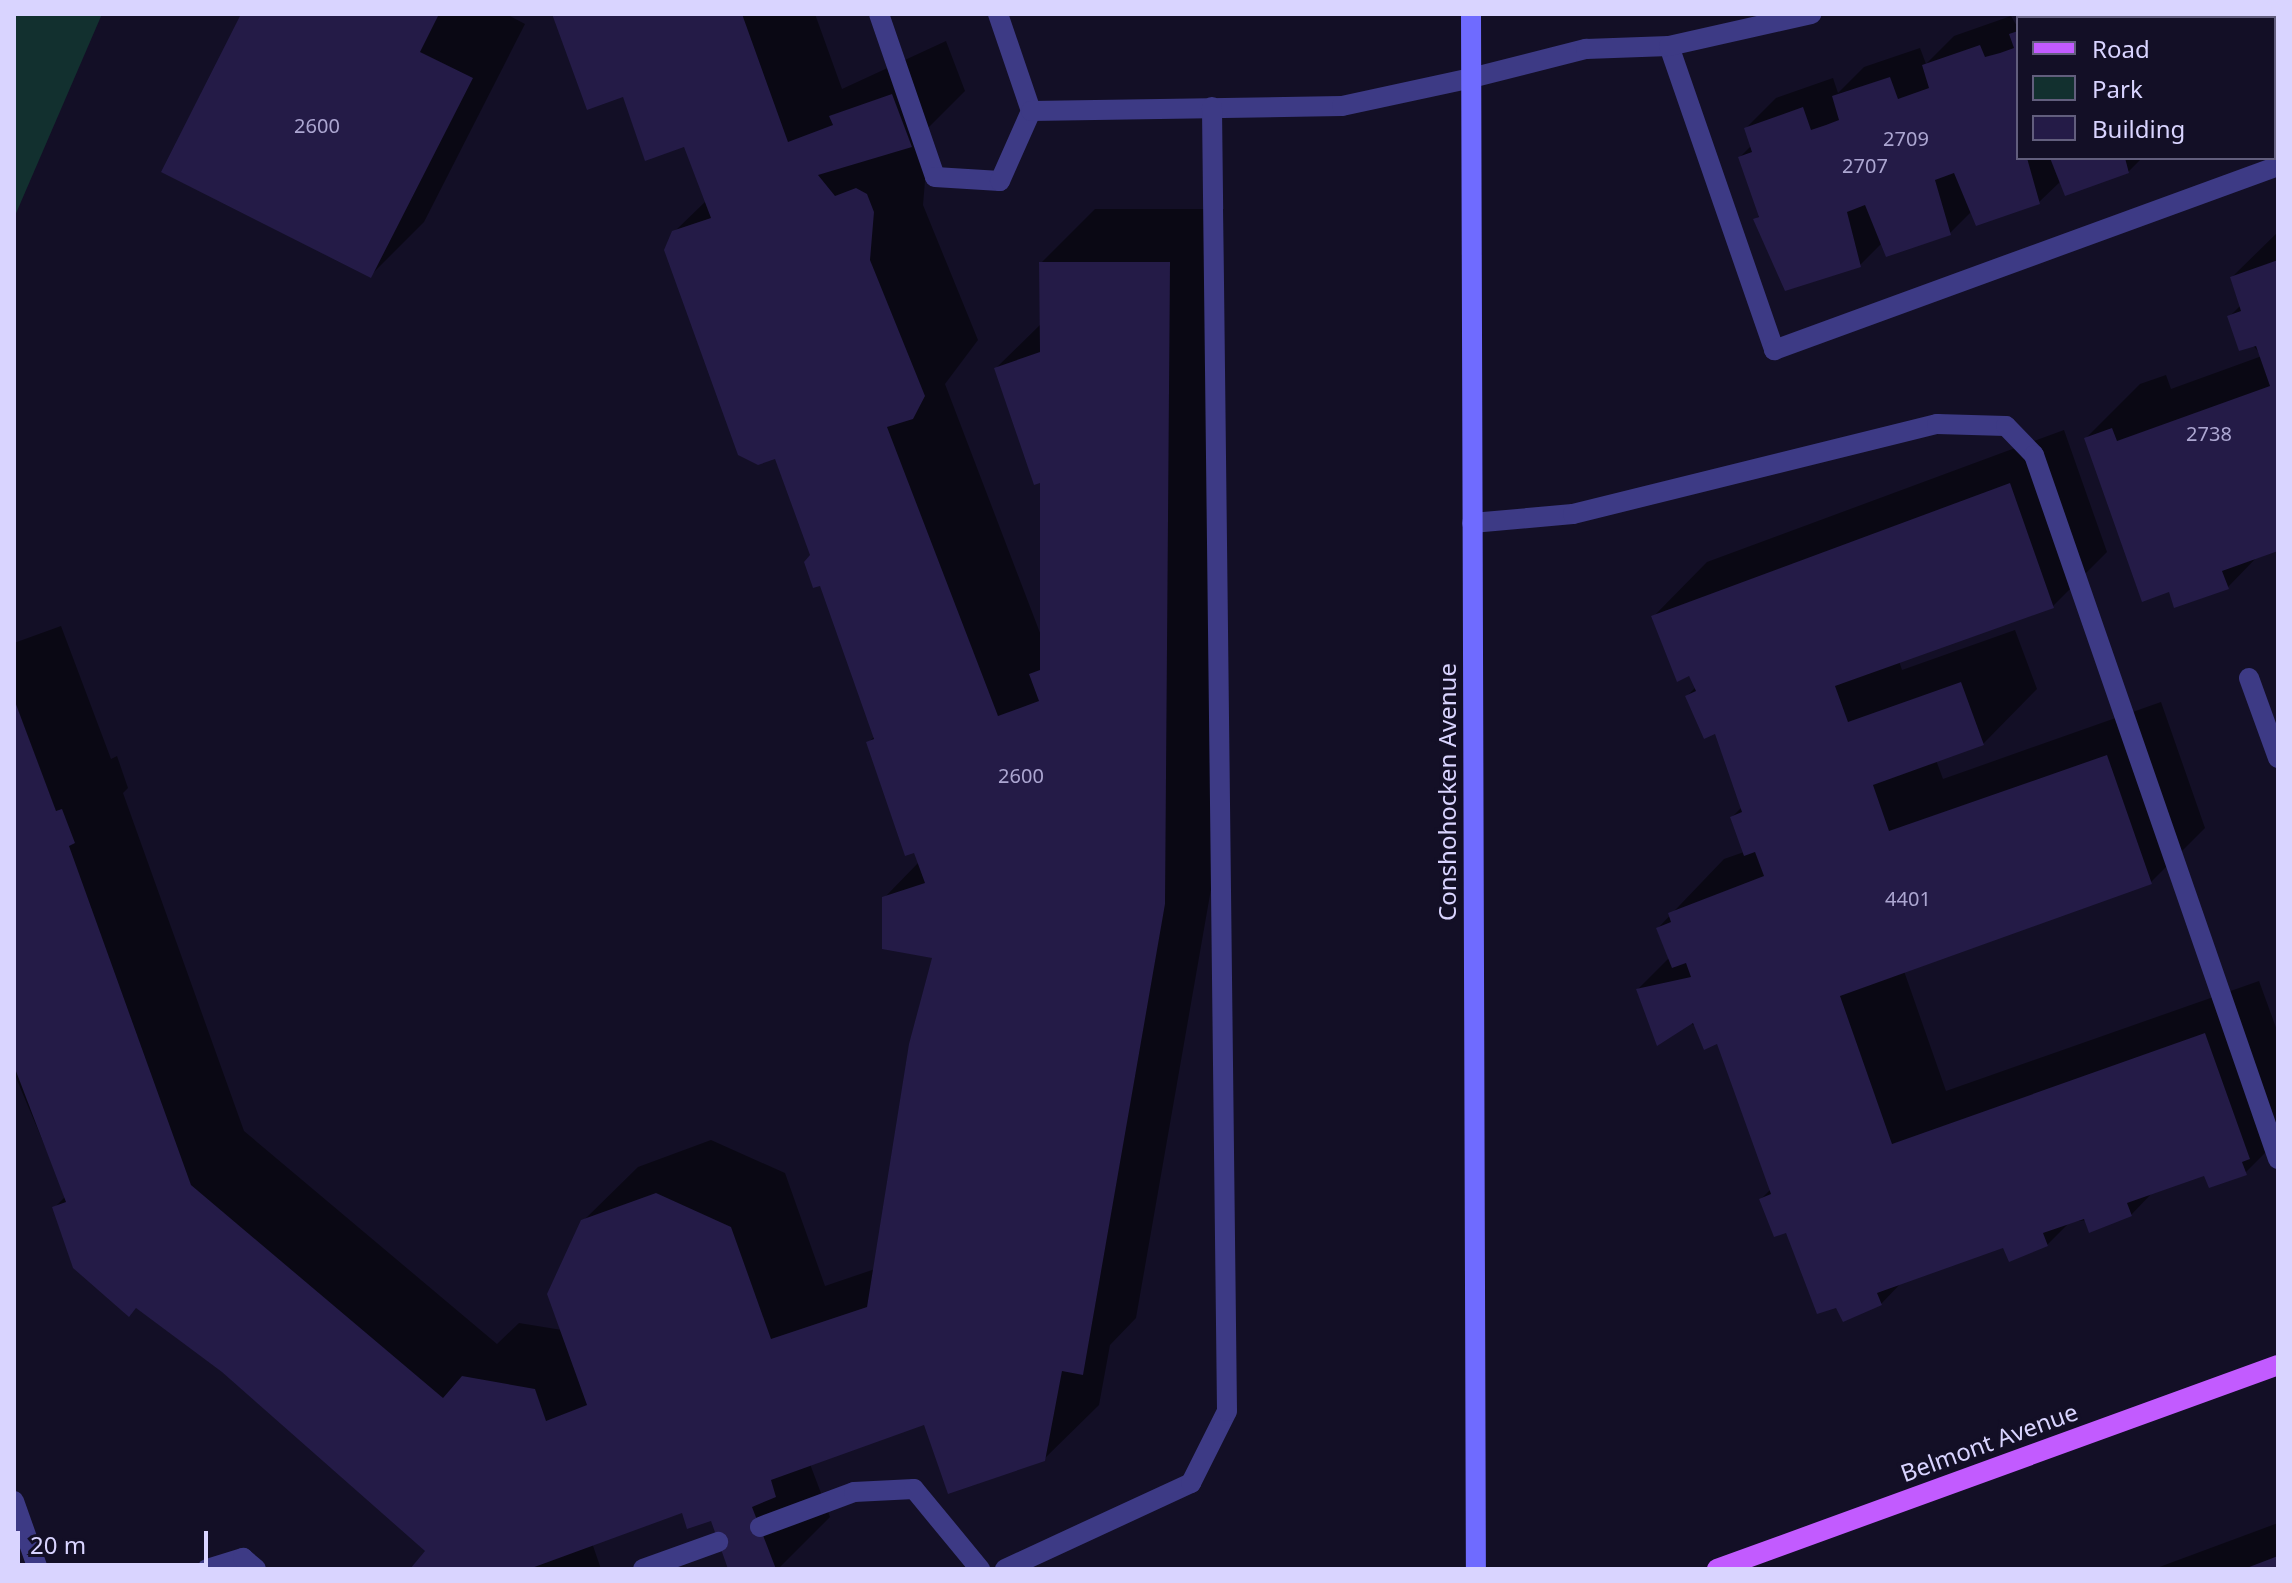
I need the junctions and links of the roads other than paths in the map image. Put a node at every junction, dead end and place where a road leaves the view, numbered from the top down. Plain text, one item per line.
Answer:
1 (879, 14) edge
2 (998, 14) edge
3 (1471, 14) edge
4 (1811, 14) edge
5 (1669, 46) junction
6 (1471, 78) junction
7 (1212, 107) junction
8 (1031, 111) junction
9 (2278, 166) edge
10 (1472, 523) junction
11 (2249, 678) dead end
12 (2278, 758) edge
13 (2278, 1159) edge
14 (2278, 1365) edge
15 (14, 1501) edge
16 (760, 1527) dead end
17 (718, 1542) dead end
18 (38, 1569) edge
19 (207, 1569) edge
20 (256, 1569) edge
21 (643, 1569) edge
22 (980, 1569) edge
23 (1005, 1569) edge
24 (1476, 1569) edge
25 (1717, 1569) edge

1 - 8 street
2 - 8 street
3 - 6 main road, Conshohocken Avenue
4 - 5 street
5 - 6 street
5 - 9 street
6 - 7 street
6 - 10 main road, Conshohocken Avenue
7 - 8 street
7 - 23 street
10 - 13 street
10 - 24 main road, Conshohocken Avenue
11 - 12 street
14 - 25 main road, Belmont Avenue
15 - 18 street
16 - 22 street
17 - 21 street
19 - 20 street

